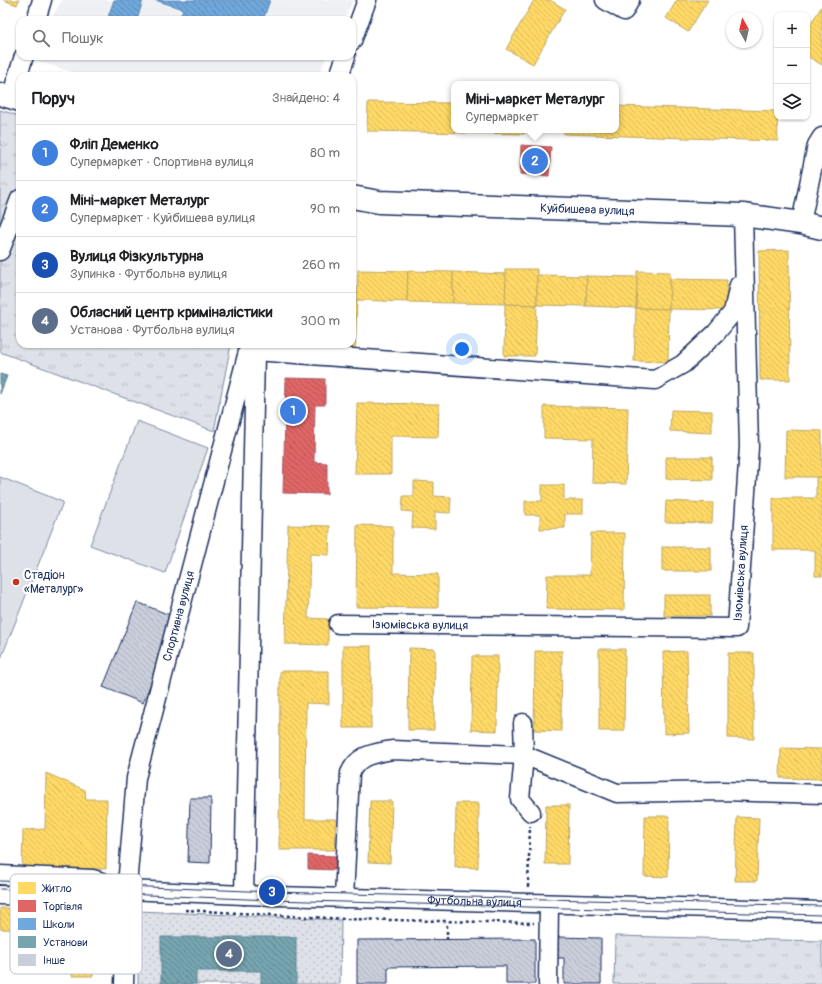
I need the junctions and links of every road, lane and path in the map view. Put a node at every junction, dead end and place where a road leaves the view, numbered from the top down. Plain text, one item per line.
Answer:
1 (42, 0) edge
2 (367, 0) edge
3 (605, 0) edge
4 (627, 6) edge
5 (37, 16) edge
6 (356, 30) edge
7 (23, 60) edge
8 (345, 60) edge
9 (19, 72) edge
10 (340, 72) edge
11 (16, 79) edge
12 (10, 97) edge
13 (822, 137) edge
14 (356, 198) edge
15 (16, 211) edge
16 (744, 215) junction
17 (801, 223) junction
18 (822, 228) edge
19 (6, 241) edge
20 (745, 260) junction
21 (252, 348) edge
22 (253, 348) edge
23 (277, 348) edge
24 (338, 624) dead end
25 (523, 723) dead end
26 (524, 755) junction
27 (822, 794) edge
28 (531, 812) joint
29 (128, 874) edge
30 (0, 875) edge
31 (10, 875) edge
32 (142, 891) edge
33 (0, 895) edge
34 (10, 895) edge
35 (244, 896) junction
36 (344, 898) junction
37 (527, 903) junction
38 (550, 904) junction
39 (180, 910) dead end
40 (822, 911) edge
41 (447, 922) junction
42 (549, 924) junction
43 (447, 940) dead end
44 (124, 974) edge
45 (124, 984) edge
46 (548, 984) edge

1 - 5 street
2 - 6 street
3 - 4 street
7 - 9 street
8 - 10 street
11 - 12 street
13 - 17 street
14 - 16 main road, Куйбишева вулиця
15 - 19 street
16 - 17 main road, Куйбишева вулиця
16 - 20 street, Ізюмівська вулиця
17 - 18 main road, Куйбишева вулиця
20 - 23 street
20 - 24 street, Ізюмівська вулиця
21 - 29 street, Спортивна вулиця
22 - 35 street
25 - 26 street
26 - 27 street
26 - 28 street
26 - 36 street
28 - 37 path
30 - 31 street, Футбольна вулиця
32 - 35 street, Футбольна вулиця
33 - 34 street, Футбольна вулиця
35 - 36 street, Футбольна вулиця
36 - 37 street, Футбольна вулиця
37 - 38 street, Футбольна вулиця
38 - 40 street, Футбольна вулиця
38 - 42 street
39 - 41 path
41 - 42 path
41 - 43 path
42 - 46 street
44 - 45 street, Спортивна вулиця

